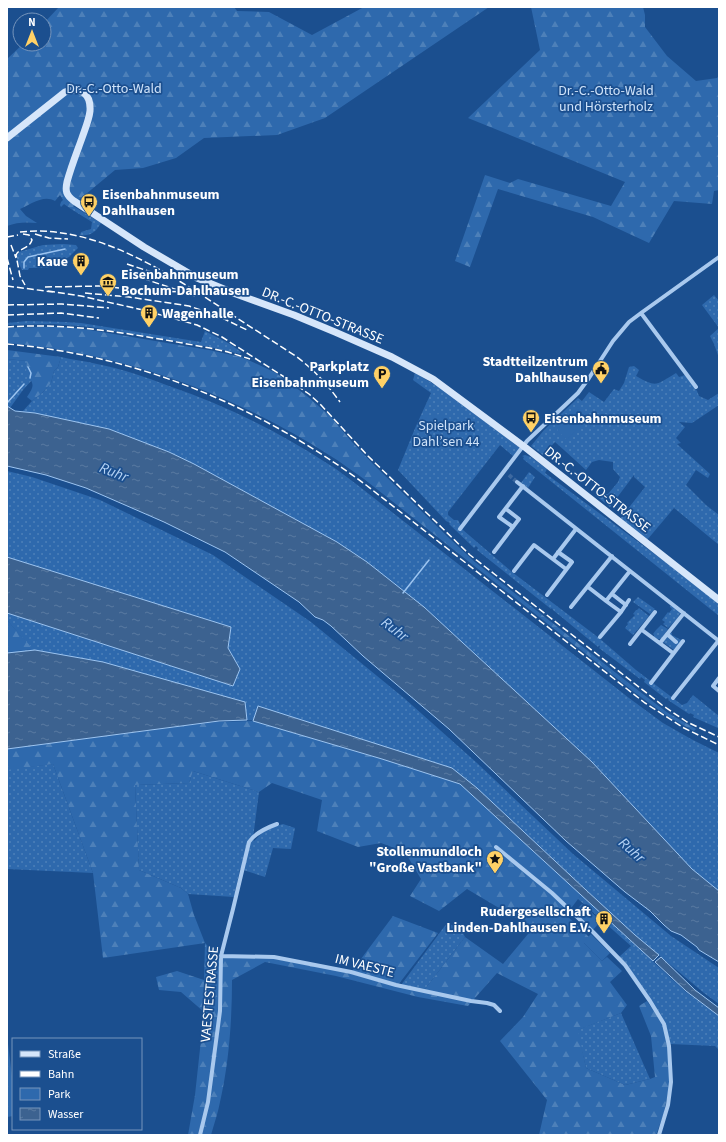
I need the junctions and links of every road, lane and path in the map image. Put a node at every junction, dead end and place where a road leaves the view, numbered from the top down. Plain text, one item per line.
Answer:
1 (7, 138) edge
2 (719, 256) edge
3 (641, 312) junction
4 (696, 387) dead end
5 (524, 446) junction
6 (505, 472) junction
7 (509, 475) tunnel mouth
8 (517, 482) tunnel mouth
9 (523, 486) junction
10 (506, 509) junction
11 (513, 527) junction
12 (576, 528) junction
13 (460, 529) dead end
14 (494, 552) dead end
15 (558, 552) junction
16 (612, 556) junction
17 (553, 559) junction
18 (566, 569) junction
19 (514, 571) dead end
20 (630, 571) junction
21 (588, 587) junction
22 (612, 594) junction
23 (547, 595) dead end
24 (629, 600) dead end
25 (719, 600) edge
26 (606, 601) junction
27 (626, 605) junction
28 (571, 607) dead end
29 (621, 612) junction
30 (655, 612) dead end
31 (684, 613) junction
32 (642, 630) junction
33 (667, 634) junction
34 (600, 637) dead end
35 (719, 640) edge
36 (683, 641) dead end
37 (676, 642) dead end
38 (660, 643) junction
39 (630, 644) dead end
40 (673, 653) junction
41 (719, 678) edge
42 (651, 683) dead end
43 (719, 691) edge
44 (673, 698) dead end
45 (277, 824) dead end
46 (496, 847) dead end
47 (221, 956) junction
48 (500, 1010) dead end
49 (200, 1135) edge
50 (659, 1135) edge

1 - 5 street, DR.-C.-OTTO-STRASSE
2 - 3 street
3 - 4 street
3 - 5 street
5 - 6 street
5 - 25 street, DR.-C.-OTTO-STRASSE
6 - 7 street
6 - 13 street
8 - 9 street
9 - 10 street
9 - 12 street
10 - 11 street
10 - 11 street
11 - 14 street
12 - 15 street
12 - 16 street
15 - 17 street
15 - 18 street
16 - 20 street
16 - 21 street
17 - 18 street
17 - 19 street
18 - 23 street
20 - 22 street
20 - 31 street
21 - 26 street
21 - 28 street
22 - 26 street
22 - 27 street
24 - 27 street
26 - 29 street
27 - 29 street
29 - 34 street
30 - 32 street
31 - 33 street
31 - 35 street
32 - 38 street
32 - 39 street
33 - 37 street
33 - 38 street
35 - 44 street
36 - 40 street
38 - 40 street
40 - 42 street
41 - 43 street
45 - 47 street, VAESTESTRASSE
46 - 50 street
47 - 48 street, IM VAESTE
47 - 49 street, VAESTESTRASSE

